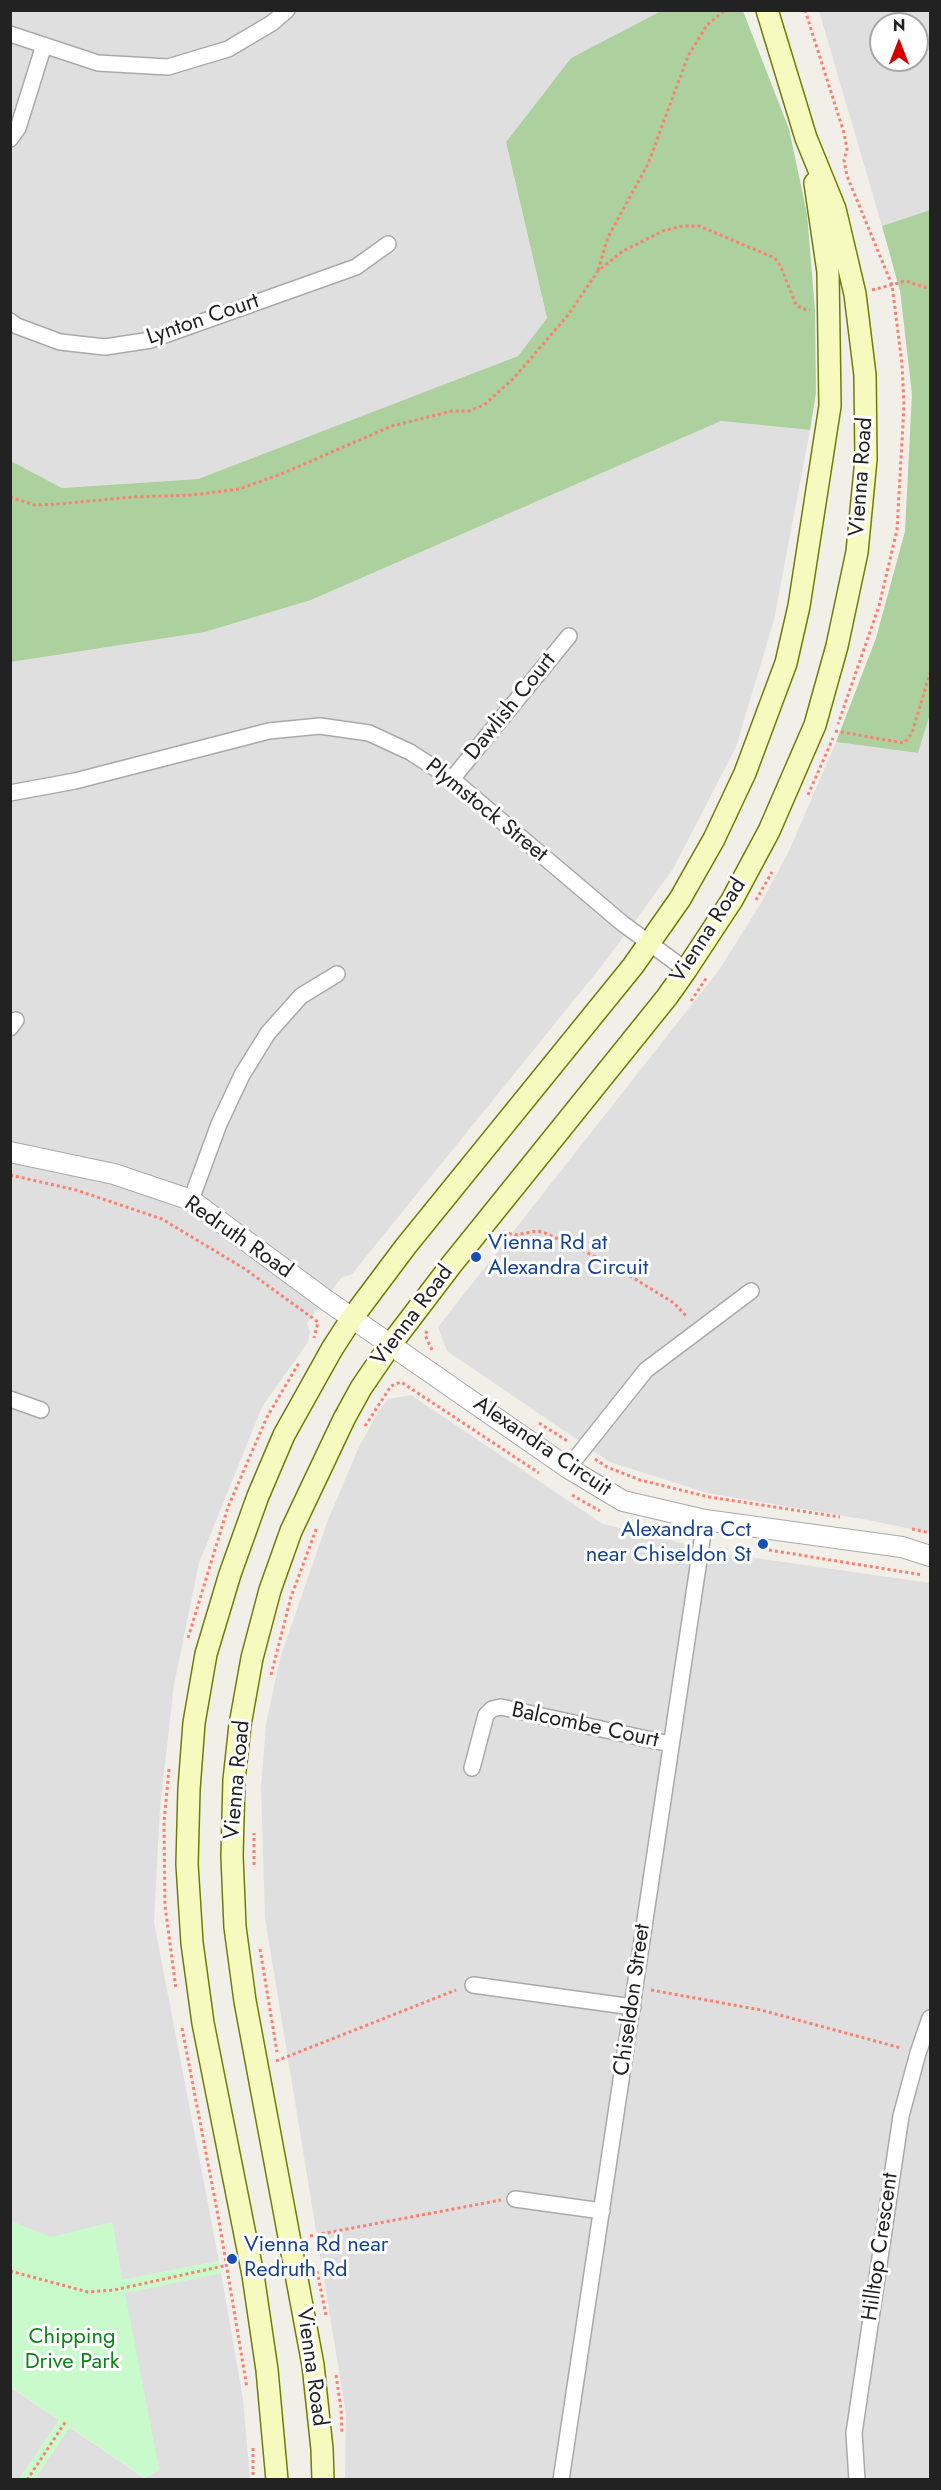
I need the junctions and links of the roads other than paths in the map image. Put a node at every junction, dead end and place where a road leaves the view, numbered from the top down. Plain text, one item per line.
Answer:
1 (287, 10) edge
2 (767, 10) edge
3 (10, 34) edge
4 (44, 45) junction
5 (806, 138) junction
6 (10, 139) edge
7 (388, 244) dead end
8 (10, 321) edge
9 (569, 636) dead end
10 (452, 779) junction
11 (10, 793) edge
12 (650, 943) junction
13 (686, 970) junction
14 (337, 974) dead end
15 (10, 1152) edge
16 (190, 1200) junction
17 (752, 1291) dead end
18 (352, 1318) junction
19 (391, 1344) junction
20 (10, 1399) edge
21 (41, 1410) dead end
22 (568, 1468) junction
23 (705, 1520) junction
24 (930, 1557) edge
25 (670, 1744) junction
26 (472, 1768) dead end
27 (472, 1985) road end
28 (633, 2007) junction
29 (930, 2018) edge
30 (515, 2199) road end
31 (602, 2211) junction
32 (277, 2480) edge
33 (323, 2480) edge
34 (561, 2480) edge
35 (857, 2480) edge

1 - 4 street
2 - 5 main road, Vienna Road
3 - 4 street
4 - 6 street
5 - 12 main road, Vienna Road
5 - 13 main road, Vienna Road
7 - 8 street, Lynton Court
9 - 10 street, Dawlish Court
10 - 11 street, Plymstock Street
10 - 12 street, Plymstock Street
12 - 13 street, Plymstock Street
12 - 18 main road, Vienna Road
13 - 19 main road, Vienna Road
14 - 16 street
15 - 16 street, Redruth Road
16 - 18 street, Redruth Road
17 - 22 street
18 - 19 street, Alexandra Circuit
18 - 32 main road, Vienna Road
19 - 22 street, Alexandra Circuit
19 - 33 main road, Vienna Road
20 - 21 street
22 - 23 street, Alexandra Circuit
23 - 24 street, Alexandra Circuit
23 - 25 street, Chiseldon Street
25 - 26 street, Balcombe Court
25 - 28 street, Chiseldon Street
27 - 28 street
28 - 31 street, Chiseldon Street
29 - 35 street, Hilltop Crescent
30 - 31 street
31 - 34 street, Chiseldon Street

